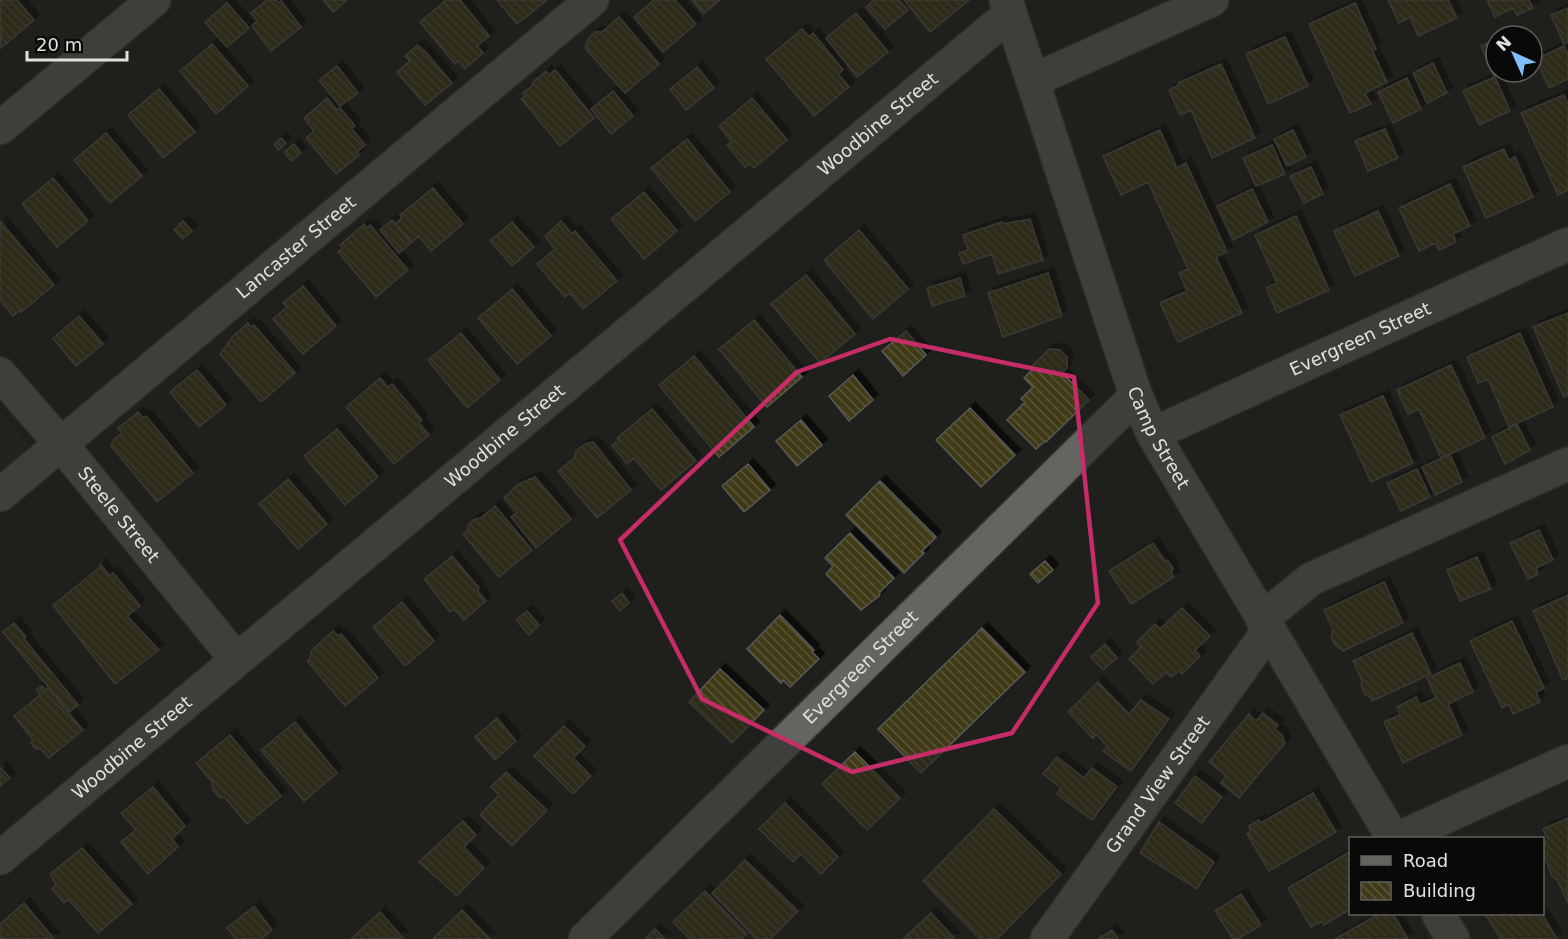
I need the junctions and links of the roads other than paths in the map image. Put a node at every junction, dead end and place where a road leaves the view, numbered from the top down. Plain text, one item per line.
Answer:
1 (154, 0) edge
2 (592, 0) edge
3 (1212, 0) edge
4 (1008, 7) edge
5 (1034, 80) junction
6 (0, 128) edge
7 (1568, 244) edge
8 (0, 374) edge
9 (1136, 396) junction
10 (1153, 434) junction
11 (61, 444) junction
12 (1568, 464) edge
13 (0, 495) edge
14 (1265, 624) junction
15 (236, 659) junction
16 (1568, 761) edge
17 (1392, 837) edge
18 (1401, 837) edge
19 (0, 858) edge
20 (1439, 915) edge
21 (585, 939) edge
22 (1047, 939) edge
23 (1453, 939) edge

1 - 6 street
2 - 11 street, Lancaster Street
3 - 5 street
4 - 5 street, Camp Street
4 - 15 street, Woodbine Street
5 - 9 street, Camp Street
7 - 10 street, Evergreen Street
8 - 11 street, Steele Street
9 - 10 street, Camp Street
9 - 21 street, Evergreen Street
10 - 14 street, Camp Street
11 - 13 street, Lancaster Street
11 - 15 street, Steele Street
12 - 14 street, Grand View Street
14 - 17 street, Camp Street
14 - 22 street, Grand View Street
15 - 19 street, Woodbine Street
16 - 18 street
20 - 23 street

